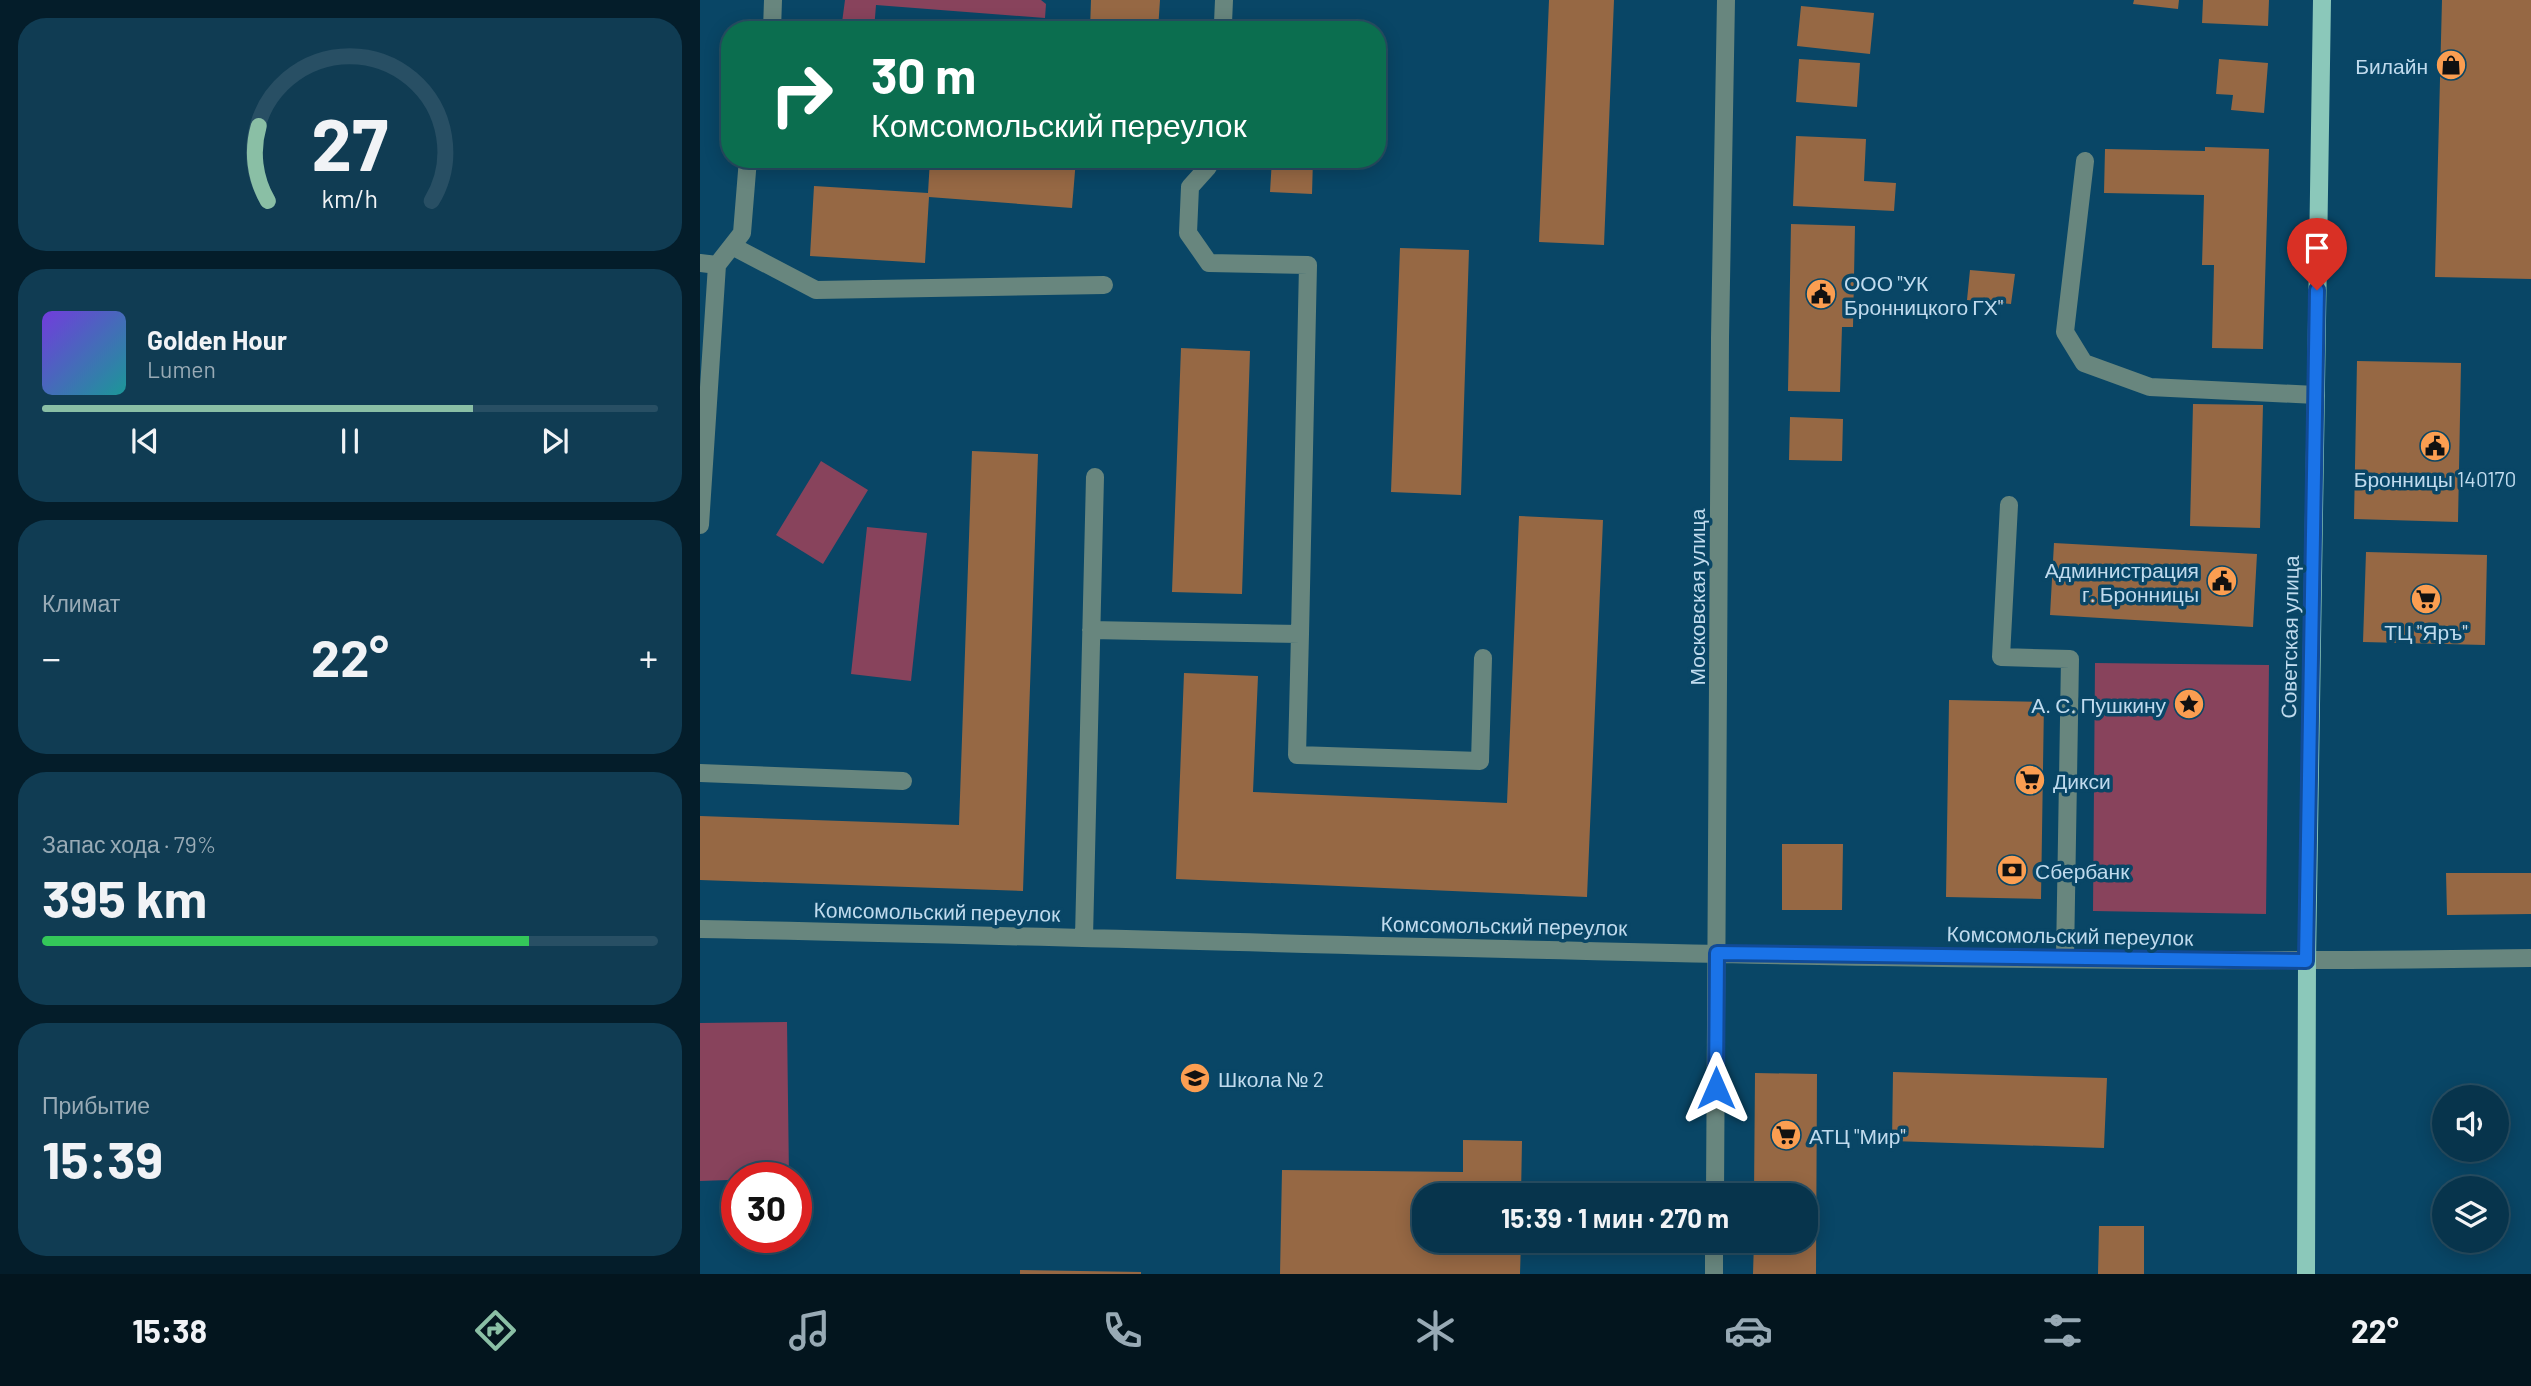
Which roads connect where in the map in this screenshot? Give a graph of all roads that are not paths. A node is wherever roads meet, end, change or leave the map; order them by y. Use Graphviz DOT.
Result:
graph roads {
  1 [pos="773,0"];
  2 [pos="1224,0"];
  3 [pos="1726,0"];
  4 [pos="2322,0"];
  5 [pos="772,21"];
  6 [pos="1223,21"];
  7 [pos="2085,161"];
  8 [pos="747,168"];
  9 [pos="1207,168"];
  10 [pos="732,246"];
  11 [pos="709,264"];
  12 [pos="1104,285"];
  13 [pos="2316,395"];
  14 [pos="1095,477"];
  15 [pos="2008,505"];
  16 [pos="700,525"];
  17 [pos="1091,630"];
  18 [pos="1300,634"];
  19 [pos="1483,658"];
  20 [pos="700,773"];
  21 [pos="903,781"];
  22 [pos="700,929"];
  23 [pos="1084,937"];
  24 [pos="1717,953"];
  25 [pos="2065,958"];
  26 [pos="2531,958"];
  27 [pos="2306,961"];
  28 [pos="1715,1183"];
  29 [pos="1714,1253"];
  30 [pos="1714,1274"];
  31 [pos="2306,1274"];
  1 -- 5 [label="street"];
  2 -- 6 [label="street"];
  3 -- 24 [label="street, Московская улица"];
  4 -- 13 [label="main road, Советская улица"];
  7 -- 13 [label="street"];
  8 -- 10 [label="street"];
  9 -- 18 [label="street"];
  10 -- 11 [label="street"];
  10 -- 12 [label="street"];
  11 -- 16 [label="street"];
  13 -- 27 [label="main road, Советская улица"];
  14 -- 17 [label="street"];
  15 -- 25 [label="street"];
  17 -- 18 [label="street"];
  17 -- 23 [label="street"];
  18 -- 19 [label="street"];
  20 -- 21 [label="street"];
  22 -- 23 [label="street, Комсомольский переулок"];
  23 -- 24 [label="street, Комсомольский переулок"];
  24 -- 25 [label="street, Комсомольский переулок"];
  24 -- 28 [label="street, Московская улица"];
  25 -- 27 [label="street, Комсомольский переулок"];
  26 -- 27 [label="street, Комсомольский переулок"];
  27 -- 31 [label="main road, Советская улица"];
  29 -- 30 [label="street"];
}
